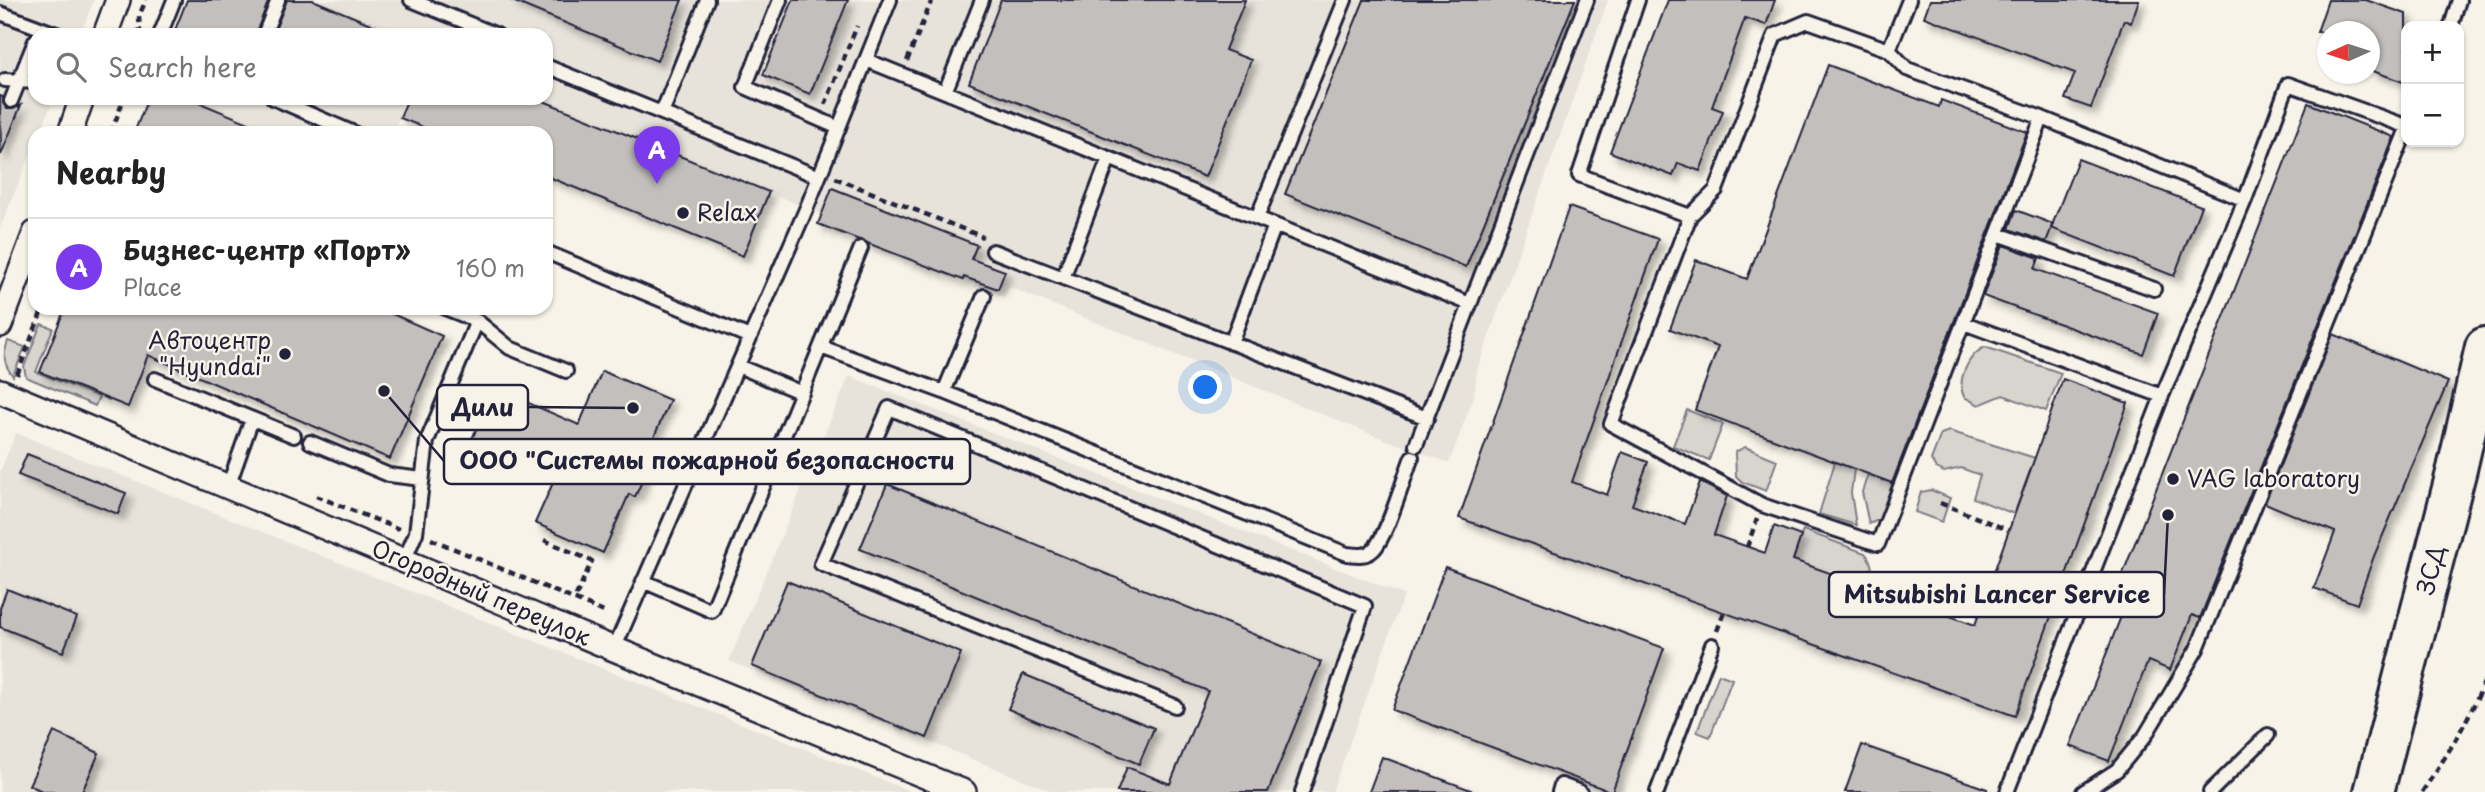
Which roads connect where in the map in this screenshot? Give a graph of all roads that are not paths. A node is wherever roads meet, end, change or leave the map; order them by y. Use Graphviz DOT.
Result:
graph roads {
  1 [pos="118,0"];
  2 [pos="174,0"];
  3 [pos="278,0"];
  4 [pos="411,0"];
  5 [pos="707,0"];
  6 [pos="780,0"];
  7 [pos="890,0"];
  8 [pos="982,0"];
  9 [pos="1345,0"];
  10 [pos="1587,0"];
  11 [pos="1638,0"];
  12 [pos="1909,0"];
  13 [pos="2459,0"];
  14 [pos="0,13"];
  15 [pos="2453,21"];
  16 [pos="31,28"];
  17 [pos="108,28"];
  18 [pos="163,28"];
  19 [pos="267,28"];
  20 [pos="480,28"];
  21 [pos="1889,50"];
  22 [pos="28,58"];
  23 [pos="866,61"];
  24 [pos="553,69"];
  25 [pos="5,80"];
  26 [pos="19,80"];
  27 [pos="28,81"];
  28 [pos="945,92"];
  29 [pos="11,101"];
  30 [pos="78,105"];
  31 [pos="289,105"];
  32 [pos="662,113"];
  33 [pos="2042,118"];
  34 [pos="2401,123"];
  35 [pos="72,126"];
  36 [pos="339,126"];
  37 [pos="839,128"];
  38 [pos="2401,143"];
  39 [pos="1109,158"];
  40 [pos="820,175"];
  41 [pos="2245,200"];
  42 [pos="1690,216"];
  43 [pos="1257,218"];
  44 [pos="1275,225"];
  45 [pos="1998,233"];
  46 [pos="861,248"];
  47 [pos="28,251"];
  48 [pos="993,251"];
  49 [pos="553,255"];
  50 [pos="1063,278"];
  51 [pos="2154,289"];
  52 [pos="984,296"];
  53 [pos="1470,304"];
  54 [pos="462,315"];
  55 [pos="477,321"];
  56 [pos="1964,323"];
  57 [pos="0,325"];
  58 [pos="750,337"];
  59 [pos="1231,343"];
  60 [pos="821,346"];
  61 [pos="2485,347"];
  62 [pos="738,366"];
  63 [pos="566,372"];
  64 [pos="155,379"];
  65 [pos="944,392"];
  66 [pos="5,393"];
  67 [pos="802,393"];
  68 [pos="2162,396"];
  69 [pos="1427,418"];
  70 [pos="252,419"];
  71 [pos="294,436"];
  72 [pos="310,442"];
  73 [pos="422,479"];
  74 [pos="228,486"];
  75 [pos="404,561"];
  76 [pos="643,581"];
  77 [pos="1712,645"];
  78 [pos="614,649"];
  79 [pos="1175,706"];
  80 [pos="2268,736"];
  81 [pos="2010,791"];
  82 [pos="964,792"];
  83 [pos="1302,792"];
  84 [pos="1559,792"];
  85 [pos="1580,792"];
  86 [pos="1657,792"];
  87 [pos="2084,792"];
  88 [pos="2210,792"];
  89 [pos="2374,792"];
  1 -- 17 [label="street"];
  2 -- 18 [label="lane"];
  3 -- 19 [label="lane"];
  4 -- 20 [label="lane"];
  5 -- 32 [label="lane"];
  6 -- 37 [label="lane"];
  7 -- 23 [label="lane"];
  8 -- 28 [label="lane"];
  9 -- 43 [label="lane"];
  10 -- 53 [label="lane"];
  11 -- 42 [label="lane"];
  12 -- 21 [label="lane"];
  13 -- 15 [label="lane"];
  14 -- 16 [label="lane"];
  21 -- 33 [label="lane"];
  21 -- 42 [label="lane"];
  22 -- 26 [label="lane"];
  23 -- 28 [label="lane"];
  23 -- 37 [label="lane"];
  24 -- 32 [label="lane"];
  25 -- 26 [label="lane"];
  26 -- 27 [label="lane"];
  26 -- 29 [label="lane"];
  28 -- 39 [label="lane"];
  30 -- 35 [label="street"];
  31 -- 36 [label="lane"];
  32 -- 40 [label="lane"];
  33 -- 41 [label="lane"];
  33 -- 45 [label="lane"];
  34 -- 41 [label="lane"];
  37 -- 40 [label="lane"];
  38 -- 87 [label="lane"];
  39 -- 43 [label="lane"];
  39 -- 50 [label="lane"];
  40 -- 58 [label="lane"];
  41 -- 68 [label="lane"];
  42 -- 56 [label="lane"];
  43 -- 44 [label="lane"];
  44 -- 53 [label="lane"];
  44 -- 59 [label="lane"];
  45 -- 51 [label="lane"];
  45 -- 56 [label="lane"];
  46 -- 60 [label="lane"];
  47 -- 57 [label="street"];
  48 -- 50 [label="lane"];
  49 -- 58 [label="lane"];
  50 -- 59 [label="lane"];
  52 -- 65 [label="lane"];
  53 -- 69 [label="lane"];
  54 -- 55 [label="lane"];
  55 -- 63 [label="lane"];
  55 -- 73 [label="lane"];
  56 -- 68 [label="lane"];
  58 -- 62 [label="lane"];
  59 -- 69 [label="lane"];
  60 -- 65 [label="lane"];
  60 -- 67 [label="lane"];
  61 -- 89 [label="highway, ЗСД"];
  62 -- 67 [label="lane"];
  62 -- 76 [label="lane"];
  64 -- 70 [label="lane"];
  65 -- 69 [label="lane"];
  66 -- 74 [label="street, Огородный переулок"];
  67 -- 76 [label="lane"];
  68 -- 81 [label="lane"];
  70 -- 71 [label="lane"];
  70 -- 74 [label="lane"];
  72 -- 73 [label="lane"];
  73 -- 75 [label="lane"];
  74 -- 75 [label="street, Огородный переулок"];
  75 -- 78 [label="street, Огородный переулок"];
  76 -- 78 [label="lane"];
  77 -- 86 [label="lane"];
  78 -- 82 [label="street, Огородный переулок"];
  79 -- 83 [label="lane"];
  80 -- 88 [label="lane"];
  84 -- 85 [label="lane"];
}
